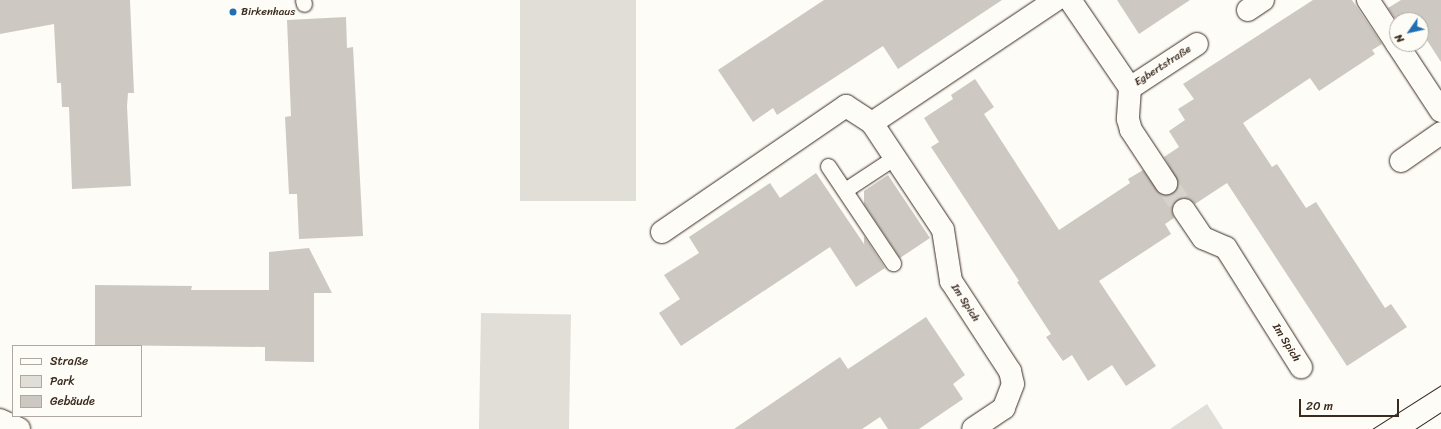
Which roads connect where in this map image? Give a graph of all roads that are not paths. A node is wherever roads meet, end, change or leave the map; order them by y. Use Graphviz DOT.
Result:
graph roads {
  1 [pos="1056,0"];
  2 [pos="1070,0"];
  3 [pos="1368,0"];
  4 [pos="1389,32"];
  5 [pos="1197,44"];
  6 [pos="1402,52"];
  7 [pos="1130,88"];
  8 [pos="1441,111"];
  9 [pos="872,123"];
  10 [pos="1441,133"];
  11 [pos="895,157"];
  12 [pos="1400,161"];
  13 [pos="828,166"];
  14 [pos="1166,183"];
  15 [pos="845,190"];
  16 [pos="1184,210"];
  17 [pos="662,232"];
  18 [pos="893,263"];
  19 [pos="1301,367"];
  20 [pos="0,420"];
  21 [pos="19,429"];
  22 [pos="973,429"];
  1 -- 9 [label="street"];
  2 -- 7 [label="street"];
  3 -- 4 [label="street"];
  5 -- 7 [label="street, Egbertstraße"];
  6 -- 8 [label="street"];
  7 -- 14 [label="street"];
  9 -- 11 [label="street, Im Spich"];
  9 -- 17 [label="street, Im Spich"];
  10 -- 12 [label="street"];
  11 -- 15 [label="lane"];
  11 -- 22 [label="street, Im Spich"];
  13 -- 15 [label="lane"];
  15 -- 18 [label="lane"];
  16 -- 19 [label="street, Im Spich"];
  20 -- 21 [label="street"];
}
